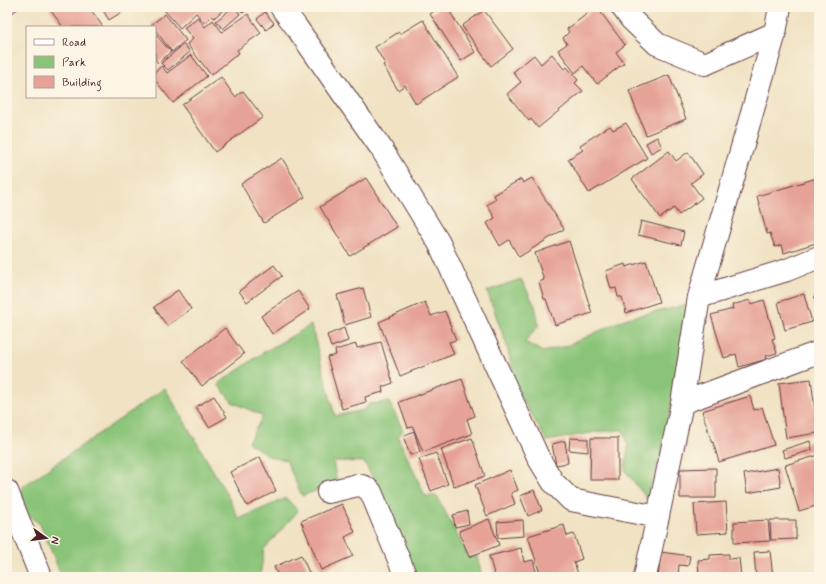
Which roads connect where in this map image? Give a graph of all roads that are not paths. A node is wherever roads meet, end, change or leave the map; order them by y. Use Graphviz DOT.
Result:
graph roads {
  1 [pos="281,7"];
  2 [pos="622,7"];
  3 [pos="780,7"];
  4 [pos="775,33"];
  5 [pos="819,257"];
  6 [pos="699,296"];
  7 [pos="819,352"];
  8 [pos="682,403"];
  9 [pos="7,492"];
  10 [pos="328,492"];
  11 [pos="658,517"];
  12 [pos="35,574"];
  13 [pos="406,577"];
  14 [pos="645,577"];
  1 -- 11 [label="street"];
  2 -- 4 [label="street"];
  3 -- 4 [label="street"];
  4 -- 6 [label="street"];
  5 -- 6 [label="street"];
  6 -- 8 [label="street"];
  7 -- 8 [label="street"];
  8 -- 11 [label="street"];
  9 -- 12 [label="street"];
  10 -- 13 [label="street"];
  11 -- 14 [label="street"];
}
